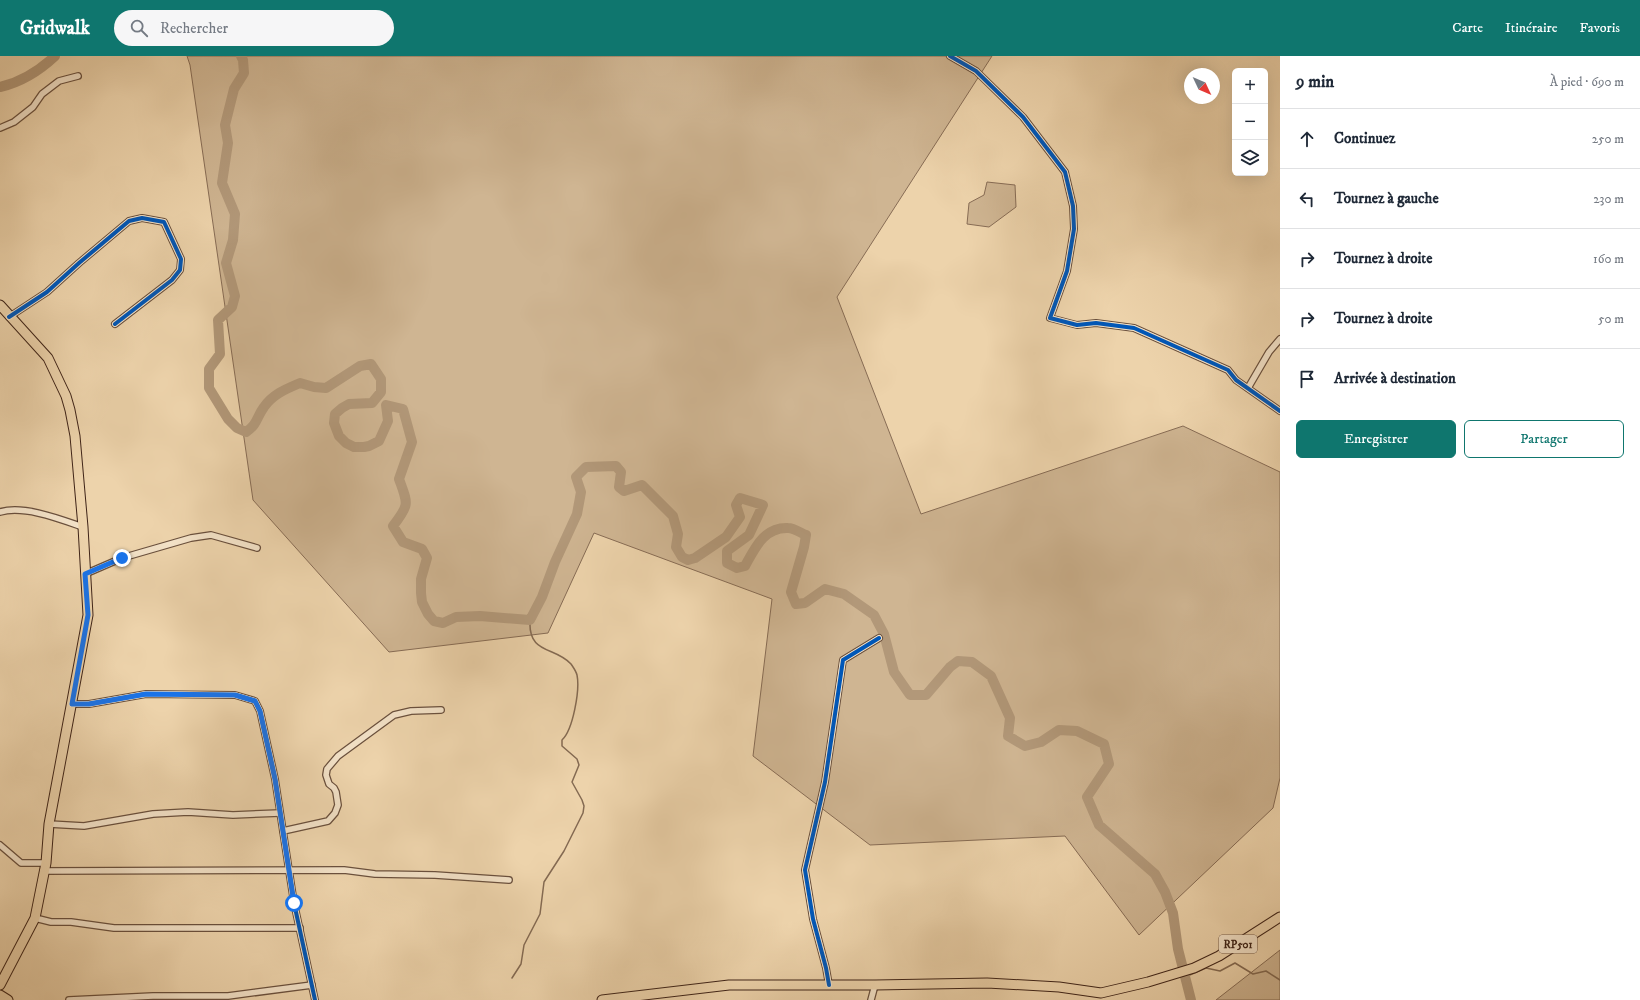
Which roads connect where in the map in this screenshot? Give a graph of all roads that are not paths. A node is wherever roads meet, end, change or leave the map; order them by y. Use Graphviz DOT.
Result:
graph roads {
  1 [pos="950,56"];
  2 [pos="78,76"];
  3 [pos="0,128"];
  4 [pos="0,305"];
  5 [pos="9,317"];
  6 [pos="115,324"];
  7 [pos="1280,339"];
  8 [pos="1248,388"];
  9 [pos="1280,411"];
  10 [pos="0,512"];
  11 [pos="83,527"];
  12 [pos="257,548"];
  13 [pos="85,574"];
  14 [pos="879,638"];
  15 [pos="72,704"];
  16 [pos="440,710"];
  17 [pos="280,813"];
  18 [pos="49,824"];
  19 [pos="283,831"];
  20 [pos="0,845"];
  21 [pos="45,867"];
  22 [pos="288,871"];
  23 [pos="509,880"];
  24 [pos="35,918"];
  25 [pos="1280,918"];
  26 [pos="300,928"];
  27 [pos="1,980"];
  28 [pos="312,985"];
  29 [pos="829,985"];
  30 [pos="875,985"];
  31 [pos="0,996"];
  32 [pos="1101,997"];
  33 [pos="8,1000"];
  34 [pos="69,1000"];
  35 [pos="315,1000"];
  36 [pos="602,1000"];
  37 [pos="871,1000"];
  1 -- 8 [label="street"];
  2 -- 3 [label="street"];
  4 -- 5 [label="main road"];
  5 -- 6 [label="street"];
  5 -- 11 [label="main road"];
  7 -- 8 [label="street"];
  8 -- 9 [label="street"];
  10 -- 11 [label="street"];
  11 -- 13 [label="main road"];
  12 -- 13 [label="street"];
  13 -- 15 [label="main road"];
  14 -- 29 [label="street"];
  15 -- 17 [label="street"];
  15 -- 18 [label="main road"];
  16 -- 19 [label="street"];
  17 -- 18 [label="street"];
  17 -- 19 [label="street"];
  18 -- 21 [label="main road"];
  19 -- 22 [label="street"];
  20 -- 21 [label="street"];
  21 -- 22 [label="street"];
  21 -- 24 [label="main road"];
  22 -- 23 [label="street"];
  22 -- 26 [label="street"];
  24 -- 26 [label="street"];
  24 -- 27 [label="main road"];
  25 -- 32 [label="main road, RP501"];
  26 -- 28 [label="street"];
  28 -- 34 [label="street"];
  28 -- 35 [label="street"];
  29 -- 30 [label="main road, RP501"];
  29 -- 36 [label="main road, RP501"];
  30 -- 32 [label="main road, RP501"];
  30 -- 37 [label="street"];
  31 -- 33 [label="main road"];
}
